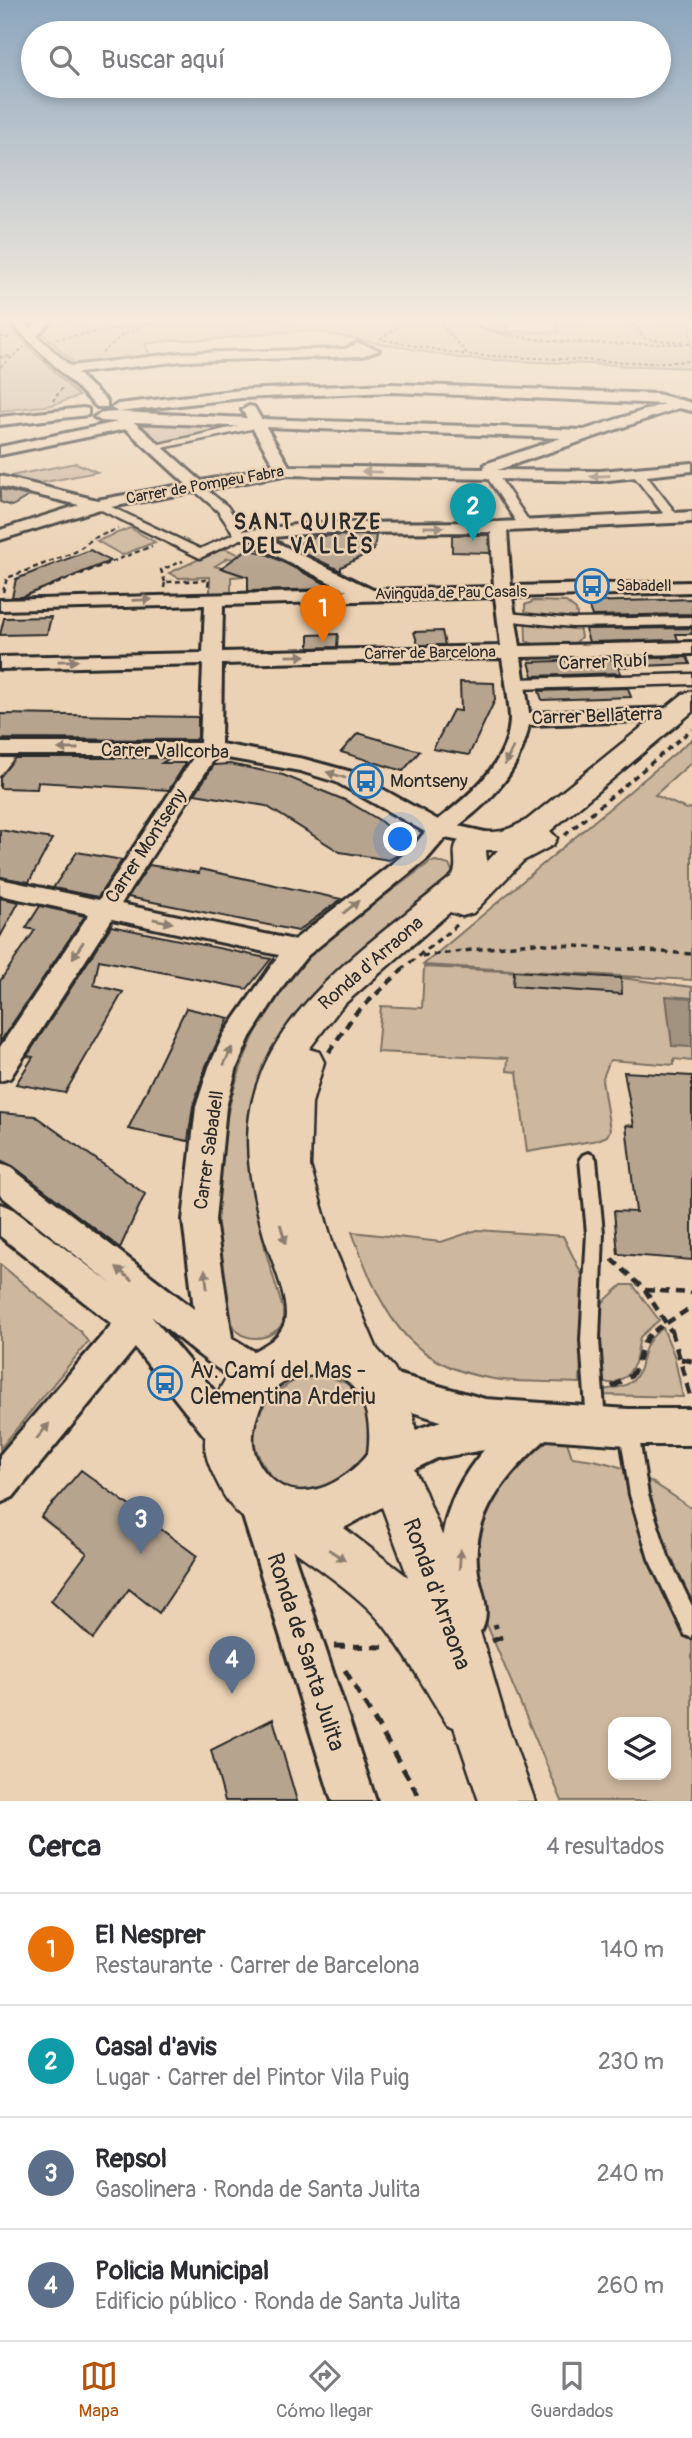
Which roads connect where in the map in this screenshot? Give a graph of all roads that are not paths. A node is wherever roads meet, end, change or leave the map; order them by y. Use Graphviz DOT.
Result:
graph roads {
  1 [pos="95,403"];
  2 [pos="192,403"];
  3 [pos="246,403"];
  4 [pos="685,403"];
  5 [pos="101,410"];
  6 [pos="121,416"];
  7 [pos="0,421"];
  8 [pos="255,423"];
  9 [pos="591,435"];
  10 [pos="153,447"];
  11 [pos="0,451"];
  12 [pos="692,467"];
  13 [pos="284,470"];
  14 [pos="638,472"];
  15 [pos="473,474"];
  16 [pos="491,474"];
  17 [pos="4,485"];
  18 [pos="197,486"];
  19 [pos="97,505"];
  20 [pos="692,517"];
  21 [pos="674,519"];
  22 [pos="526,526"];
  23 [pos="499,527"];
  24 [pos="268,533"];
  25 [pos="0,535"];
  26 [pos="241,536"];
  27 [pos="692,587"];
  28 [pos="503,593"];
  29 [pos="370,595"];
  30 [pos="214,598"];
  31 [pos="0,604"];
  32 [pos="507,617"];
  33 [pos="692,621"];
  34 [pos="692,648"];
  35 [pos="513,652"];
  36 [pos="212,658"];
  37 [pos="0,663"];
  38 [pos="692,679"];
  39 [pos="515,684"];
  40 [pos="687,714"];
  41 [pos="520,719"];
  42 [pos="210,749"];
  43 [pos="3,753"];
  44 [pos="439,830"];
  45 [pos="489,852"];
  46 [pos="0,887"];
  47 [pos="105,909"];
  48 [pos="298,950"];
  49 [pos="0,1070"];
  50 [pos="588,1158"];
  51 [pos="0,1177"];
  52 [pos="0,1218"];
  53 [pos="135,1322"];
  54 [pos="216,1347"];
  55 [pos="272,1365"];
  56 [pos="369,1374"];
  57 [pos="538,1422"];
  58 [pos="612,1426"];
  59 [pos="692,1427"];
  60 [pos="227,1435"];
  61 [pos="387,1466"];
  62 [pos="0,1484"];
  63 [pos="270,1509"];
  64 [pos="692,1628"];
  65 [pos="480,1724"];
  66 [pos="354,1801"];
  67 [pos="508,1801"];
  1 -- 5 [label="street"];
  2 -- 6 [label="street"];
  3 -- 8 [label="street"];
  4 -- 9 [label="street"];
  5 -- 6 [label="street"];
  5 -- 7 [label="street"];
  6 -- 8 [label="street"];
  6 -- 10 [label="street"];
  6 -- 11 [label="street"];
  8 -- 9 [label="street"];
  8 -- 10 [label="street"];
  8 -- 13 [label="street"];
  9 -- 15 [label="street"];
  10 -- 18 [label="street"];
  12 -- 14 [label="street, Carrer de Pompeu Fabra"];
  15 -- 13 [label="street, Carrer de Pompeu Fabra, one-way"];
  13 -- 18 [label="street, Carrer de Pompeu Fabra"];
  14 -- 16 [label="street, Carrer de Pompeu Fabra, one-way"];
  14 -- 21 [label="street"];
  15 -- 16 [label="street, Carrer de Pompeu Fabra"];
  16 -- 22 [label="street"];
  17 -- 19 [label="street"];
  18 -- 19 [label="street, Carrer de Pompeu Fabra"];
  18 -- 26 [label="street"];
  19 -- 25 [label="street, Carrer de Pompeu Fabra"];
  19 -- 26 [label="street"];
  20 -- 21 [label="street"];
  21 -- 22 [label="street"];
  22 -- 23 [label="street"];
  24 -- 23 [label="street, one-way"];
  23 -- 28 [label="street"];
  24 -- 26 [label="street"];
  24 -- 29 [label="street"];
  27 -- 28 [label="street, Avinguda de Pau Casals"];
  28 -- 29 [label="street, Avinguda de Pau Casals"];
  28 -- 32 [label="street"];
  29 -- 30 [label="street, Avinguda de Pau Casals"];
  31 -- 30 [label="street, Avinguda de Pau Casals, one-way"];
  30 -- 36 [label="street"];
  32 -- 33 [label="street"];
  32 -- 35 [label="street"];
  34 -- 35 [label="street, Carrer de Barcelona"];
  36 -- 35 [label="street, Carrer de Barcelona, one-way"];
  35 -- 39 [label="street"];
  37 -- 36 [label="street, Carrer de Barcelona, one-way"];
  36 -- 42 [label="street"];
  38 -- 39 [label="street, Carrer Rubí"];
  39 -- 41 [label="street"];
  40 -- 41 [label="street, Carrer Bellaterra"];
  40 -- 45 [label="street, Ronda d'Arraona"];
  41 -- 44 [label="street, Carrer Sabadell, one-way"];
  42 -- 43 [label="street, Carrer Vallcorba, one-way"];
  44 -- 42 [label="street, Carrer Vallcorba, one-way"];
  42 -- 47 [label="street, Carrer Montseny"];
  44 -- 45 [label="street, Carrer Vallcorba"];
  48 -- 44 [label="street, Carrer Sabadell, one-way"];
  45 -- 55 [label="street, Ronda d'Arraona, one-way"];
  45 -- 56 [label="street, Ronda d'Arraona"];
  46 -- 47 [label="street"];
  47 -- 48 [label="street, one-way"];
  47 -- 49 [label="street, Carrer Montseny, one-way"];
  54 -- 48 [label="street, Carrer Sabadell, one-way"];
  50 -- 58 [label="lane"];
  54 -- 51 [label="street, one-way"];
  52 -- 53 [label="street"];
  53 -- 60 [label="street"];
  62 -- 53 [label="street, one-way"];
  54 -- 55 [label="street"];
  55 -- 56 [label="street"];
  55 -- 60 [label="street"];
  56 -- 57 [label="street"];
  56 -- 61 [label="street"];
  57 -- 58 [label="street"];
  57 -- 61 [label="street"];
  65 -- 57 [label="street, Ronda d'Arraona, one-way"];
  58 -- 59 [label="street"];
  58 -- 64 [label="lane"];
  60 -- 63 [label="street"];
  61 -- 63 [label="street"];
  61 -- 65 [label="street, Ronda d'Arraona"];
  63 -- 65 [label="street, Ronda d'Arraona, one-way"];
  63 -- 66 [label="street, Ronda de Santa Julita"];
  65 -- 67 [label="street, Ronda d'Arraona"];
}
